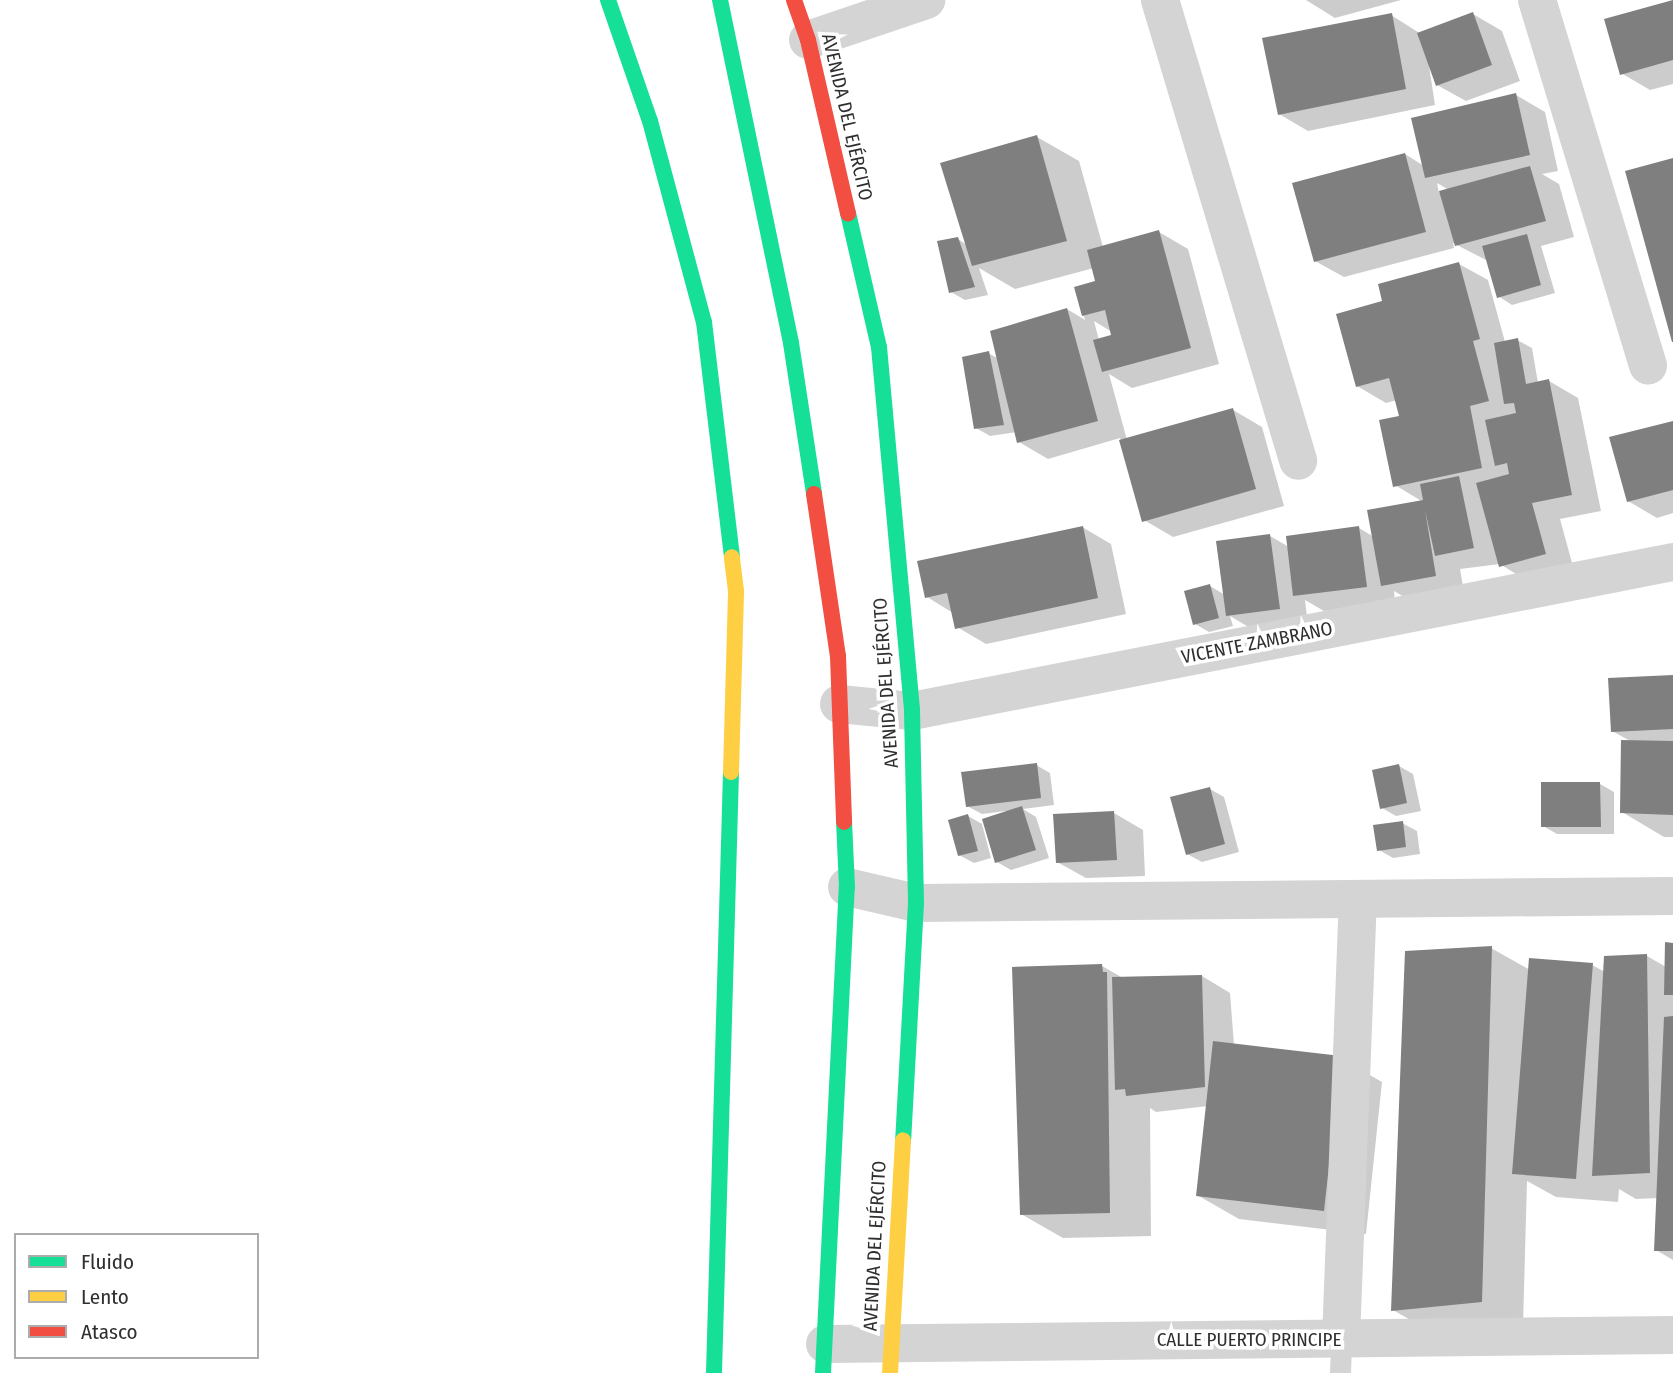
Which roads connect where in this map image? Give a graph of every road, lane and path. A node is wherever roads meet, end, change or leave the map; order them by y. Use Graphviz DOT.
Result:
graph roads {
  1 [pos="608,0"];
  2 [pos="720,0"];
  3 [pos="794,0"];
  4 [pos="926,0"];
  5 [pos="1160,0"];
  6 [pos="1537,0"];
  7 [pos="808,40"];
  8 [pos="1648,366"];
  9 [pos="1298,461"];
  10 [pos="1673,562"];
  11 [pos="839,704"];
  12 [pos="912,711"];
  13 [pos="847,887"];
  14 [pos="1673,896"];
  15 [pos="1359,901"];
  16 [pos="916,903"];
  17 [pos="1673,1335"];
  18 [pos="1340,1356"];
  19 [pos="824,1358"];
  20 [pos="890,1358"];
  21 [pos="714,1373"];
  1 -- 21 [label="main road"];
  2 -- 11 [label="main road"];
  3 -- 7 [label="main road, AVENIDA DEL EJÉRCITO"];
  4 -- 7 [label="street"];
  5 -- 9 [label="street"];
  6 -- 8 [label="street"];
  7 -- 12 [label="main road, AVENIDA DEL EJÉRCITO"];
  10 -- 12 [label="street, VICENTE ZAMBRANO"];
  11 -- 12 [label="street, VICENTE ZAMBRANO"];
  11 -- 13 [label="main road"];
  12 -- 16 [label="main road, AVENIDA DEL EJÉRCITO"];
  13 -- 16 [label="street"];
  13 -- 19 [label="main road"];
  14 -- 15 [label="street"];
  15 -- 16 [label="street"];
  15 -- 18 [label="street"];
  16 -- 20 [label="main road, AVENIDA DEL EJÉRCITO"];
  17 -- 18 [label="street, CALLE PUERTO PRINCIPE"];
  18 -- 20 [label="street, CALLE PUERTO PRINCIPE"];
  19 -- 20 [label="street, CALLE PUERTO PRINCIPE"];
}
